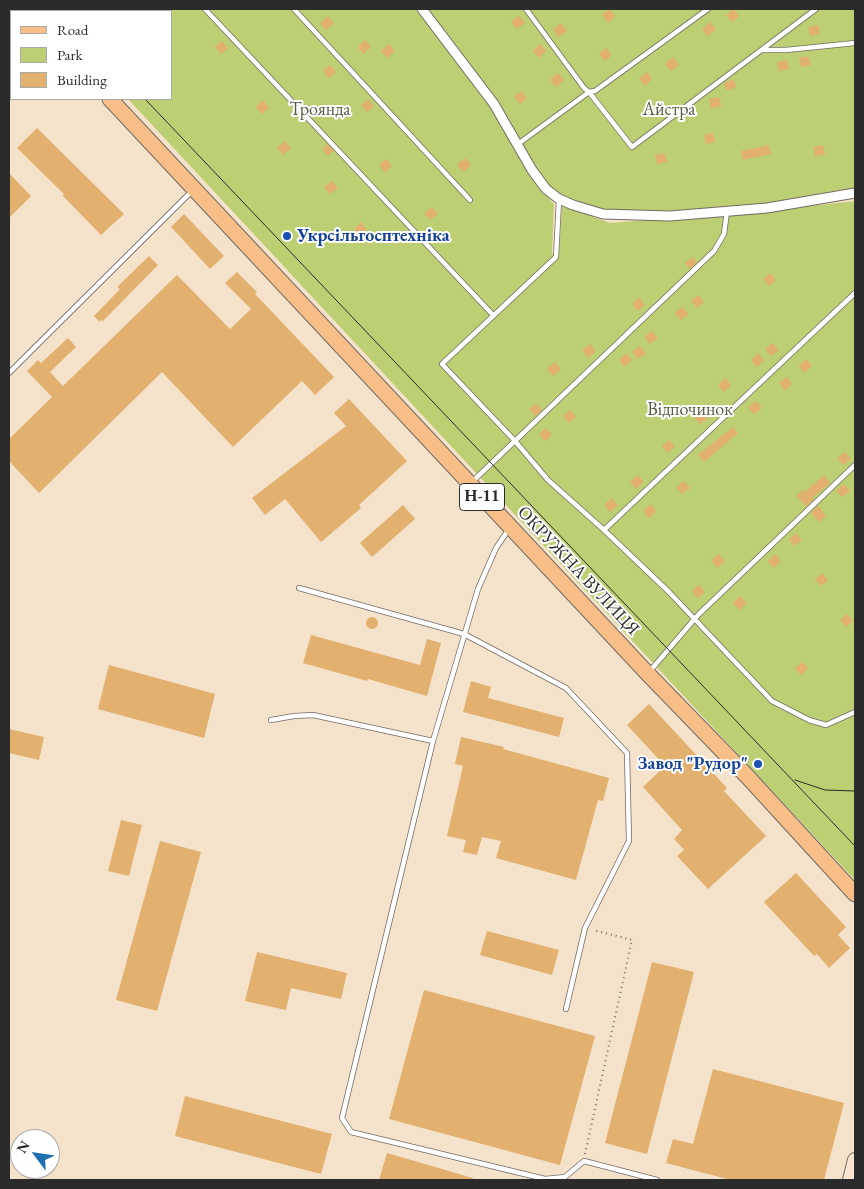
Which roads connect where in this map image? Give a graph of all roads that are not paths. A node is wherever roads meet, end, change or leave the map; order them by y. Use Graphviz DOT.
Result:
graph roads {
  1 [pos="204,9"];
  2 [pos="294,9"];
  3 [pos="422,9"];
  4 [pos="526,9"];
  5 [pos="708,9"];
  6 [pos="816,9"];
  7 [pos="855,43"];
  8 [pos="761,50"];
  9 [pos="589,92"];
  10 [pos="111,100"];
  11 [pos="518,144"];
  12 [pos="194,189"];
  13 [pos="855,193"];
  14 [pos="559,199"];
  15 [pos="470,200"];
  16 [pos="727,211"];
  17 [pos="855,293"];
  18 [pos="493,315"];
  19 [pos="9,372"];
  20 [pos="515,441"];
  21 [pos="855,465"];
  22 [pos="470,484"];
  23 [pos="511,527"];
  24 [pos="604,530"];
  25 [pos="300,588"];
  26 [pos="694,620"];
  27 [pos="464,634"];
  28 [pos="648,674"];
  29 [pos="855,712"];
  30 [pos="272,720"];
  31 [pos="433,741"];
  32 [pos="855,894"];
  33 [pos="566,1009"];
  34 [pos="855,1160"];
  35 [pos="657,1180"];
  36 [pos="850,1180"];
  1 -- 18 [label="lane"];
  2 -- 15 [label="lane"];
  3 -- 11 [label="street"];
  4 -- 9 [label="lane"];
  5 -- 9 [label="lane"];
  6 -- 8 [label="lane"];
  7 -- 8 [label="lane"];
  8 -- 9 [label="lane"];
  9 -- 11 [label="lane"];
  10 -- 12 [label="main road, ОКРУЖНА ВУЛИЦЯ / Н-11"];
  11 -- 14 [label="street"];
  12 -- 19 [label="lane"];
  12 -- 22 [label="main road, ОКРУЖНА ВУЛИЦЯ / Н-11"];
  13 -- 16 [label="street"];
  14 -- 16 [label="street"];
  14 -- 18 [label="lane"];
  16 -- 20 [label="lane"];
  17 -- 24 [label="lane"];
  18 -- 20 [label="lane"];
  20 -- 22 [label="lane"];
  20 -- 24 [label="lane"];
  21 -- 26 [label="lane"];
  22 -- 23 [label="main road, ОКРУЖНА ВУЛИЦЯ / Н-11"];
  23 -- 27 [label="lane"];
  23 -- 28 [label="main road, ОКРУЖНА ВУЛИЦЯ / Н-11"];
  24 -- 26 [label="lane"];
  25 -- 27 [label="lane"];
  26 -- 28 [label="lane"];
  26 -- 29 [label="lane"];
  27 -- 31 [label="lane"];
  27 -- 33 [label="lane"];
  28 -- 32 [label="main road, ОКРУЖНА ВУЛИЦЯ / Н-11"];
  30 -- 31 [label="lane"];
  31 -- 35 [label="lane"];
  34 -- 36 [label="street"];
}
